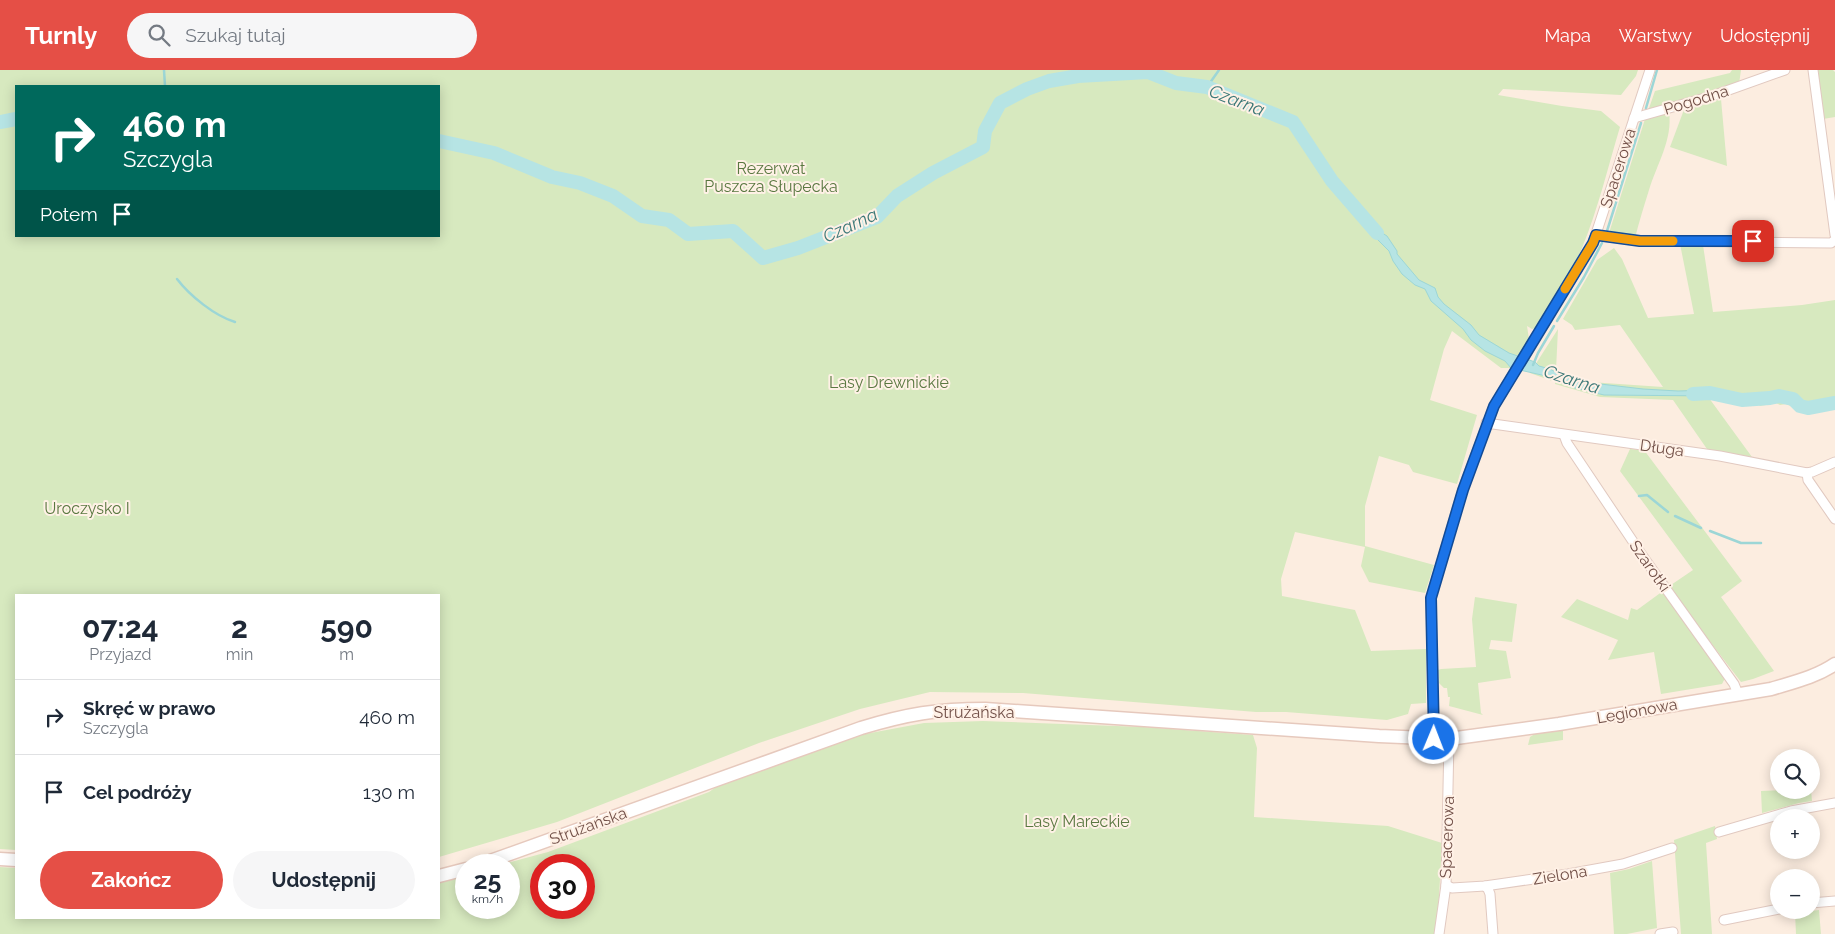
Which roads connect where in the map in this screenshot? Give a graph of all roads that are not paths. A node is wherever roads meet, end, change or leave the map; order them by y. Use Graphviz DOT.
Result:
graph roads {
  1 [pos="1650,70"];
  2 [pos="1785,70"];
  3 [pos="1813,70"];
  4 [pos="1634,118"];
  5 [pos="1596,235"];
  6 [pos="1835,235"];
  7 [pos="1835,240"];
  8 [pos="1486,423"];
  9 [pos="1564,435"];
  10 [pos="1835,462"];
  11 [pos="1807,473"];
  12 [pos="1835,519"];
  13 [pos="1835,664"];
  14 [pos="1738,694"];
  15 [pos="1434,739"];
  16 [pos="1449,739"];
  17 [pos="1835,803"];
  18 [pos="1719,832"];
  19 [pos="1672,848"];
  20 [pos="510,854"];
  21 [pos="0,859"];
  22 [pos="15,860"];
  23 [pos="455,872"];
  24 [pos="440,876"];
  25 [pos="1446,884"];
  26 [pos="1485,886"];
  27 [pos="1835,901"];
  28 [pos="1820,902"];
  29 [pos="1770,910"];
  30 [pos="1724,920"];
  31 [pos="1674,932"];
  32 [pos="1439,934"];
  33 [pos="1493,934"];
  34 [pos="1660,934"];
  1 -- 4 [label="street, Spacerowa"];
  2 -- 4 [label="street, Pogodna"];
  3 -- 6 [label="street"];
  4 -- 5 [label="street, Spacerowa"];
  5 -- 7 [label="street"];
  5 -- 8 [label="street, Spacerowa"];
  8 -- 9 [label="street, Długa"];
  8 -- 15 [label="street, Spacerowa"];
  9 -- 11 [label="street, Długa"];
  9 -- 14 [label="street, Szarotki"];
  10 -- 11 [label="street"];
  11 -- 12 [label="street"];
  13 -- 14 [label="main road, Legionowa"];
  14 -- 16 [label="main road, Legionowa"];
  15 -- 16 [label="main road, Legionowa"];
  15 -- 20 [label="main road, Strużańska"];
  16 -- 25 [label="street, Spacerowa"];
  17 -- 18 [label="street"];
  19 -- 26 [label="street, Zielona"];
  21 -- 22 [label="main road"];
  23 -- 24 [label="main road"];
  25 -- 26 [label="street, Zielona"];
  25 -- 32 [label="street, Spacerowa"];
  26 -- 33 [label="street"];
  27 -- 28 [label="street"];
  29 -- 30 [label="street"];
  31 -- 34 [label="street"];
}
